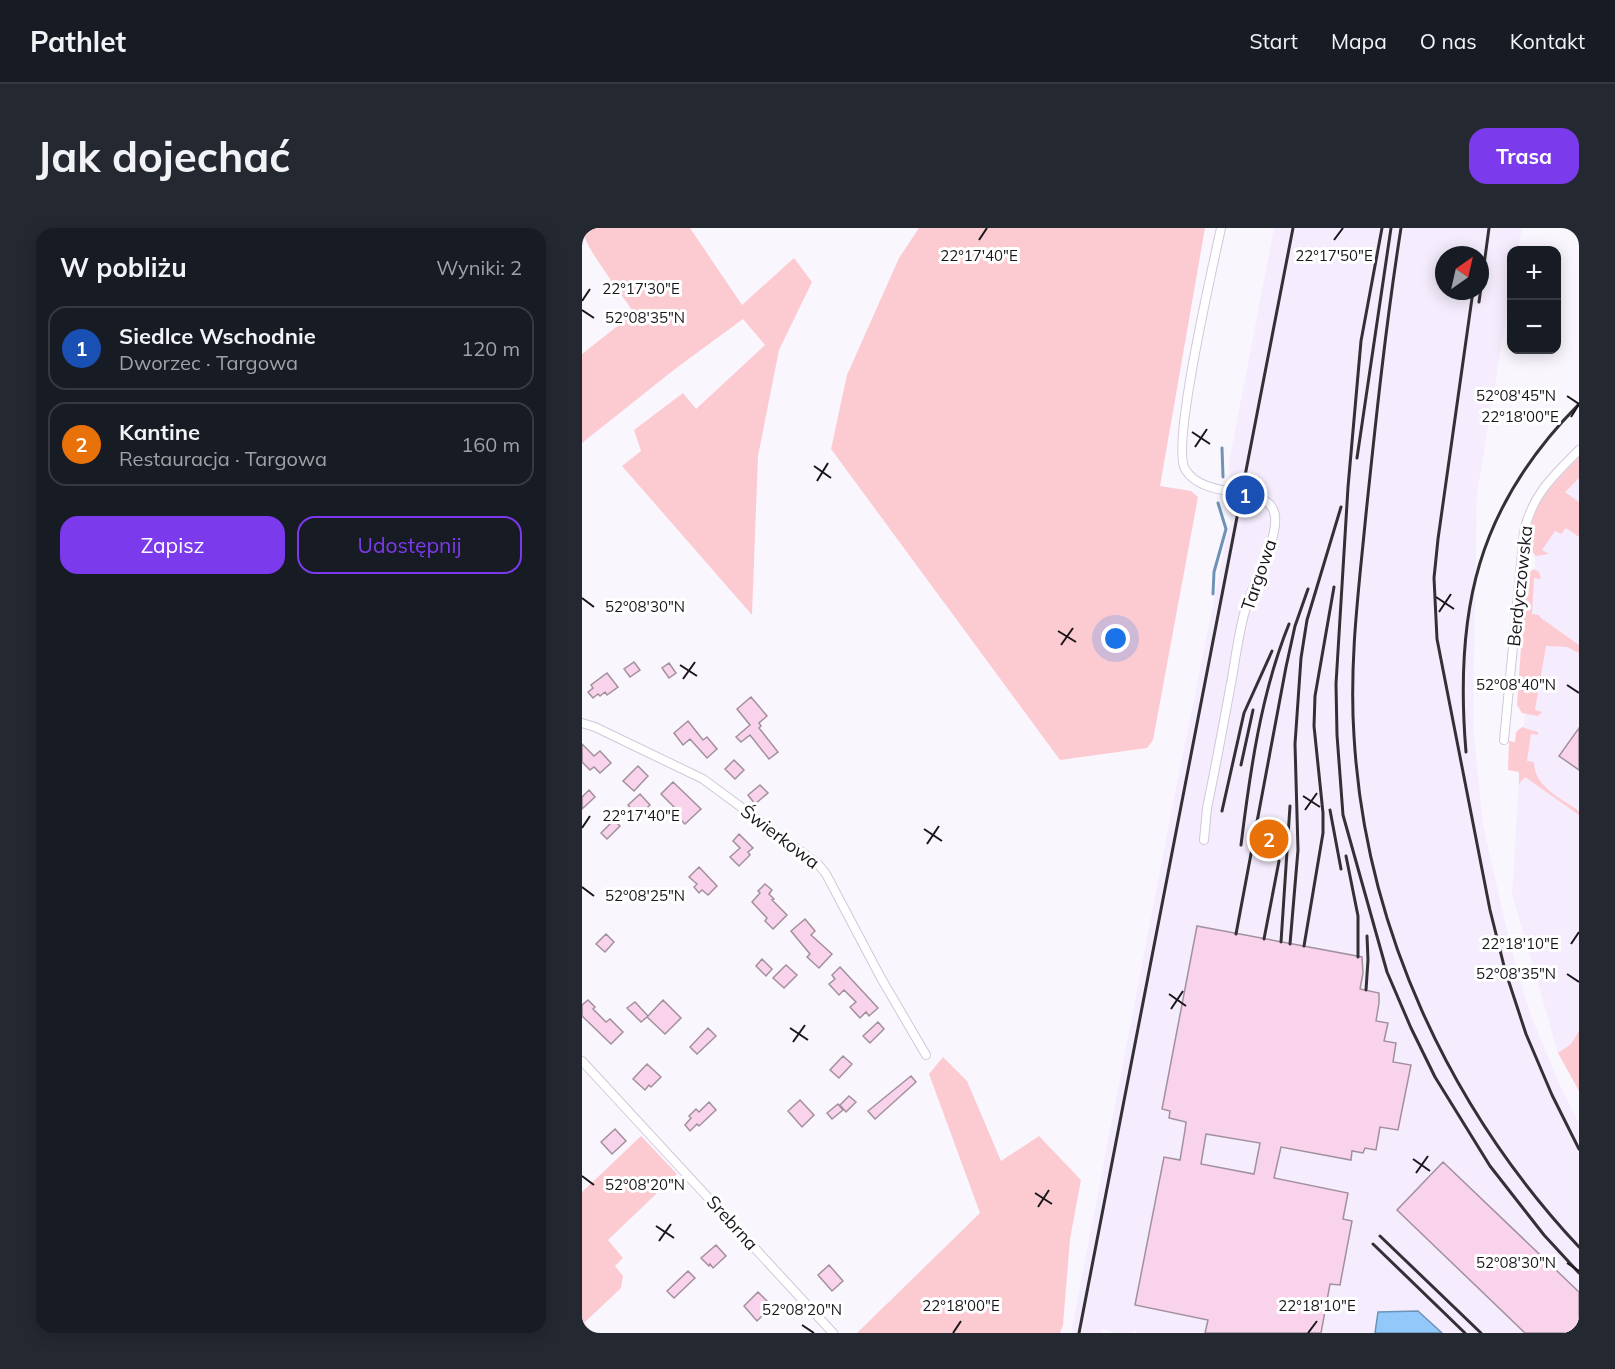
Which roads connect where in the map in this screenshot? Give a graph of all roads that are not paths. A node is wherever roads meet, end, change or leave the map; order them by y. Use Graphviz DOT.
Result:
graph roads {
  1 [pos="1221,228"];
  2 [pos="1579,450"];
  3 [pos="582,723"];
  4 [pos="1503,740"];
  5 [pos="1204,840"];
  6 [pos="926,1054"];
  7 [pos="582,1061"];
  8 [pos="833,1333"];
  1 -- 5 [label="street, Targowa"];
  2 -- 4 [label="street, Berdyczowska"];
  3 -- 6 [label="street, Świerkowa"];
  7 -- 8 [label="street, Srebrna"];
}
